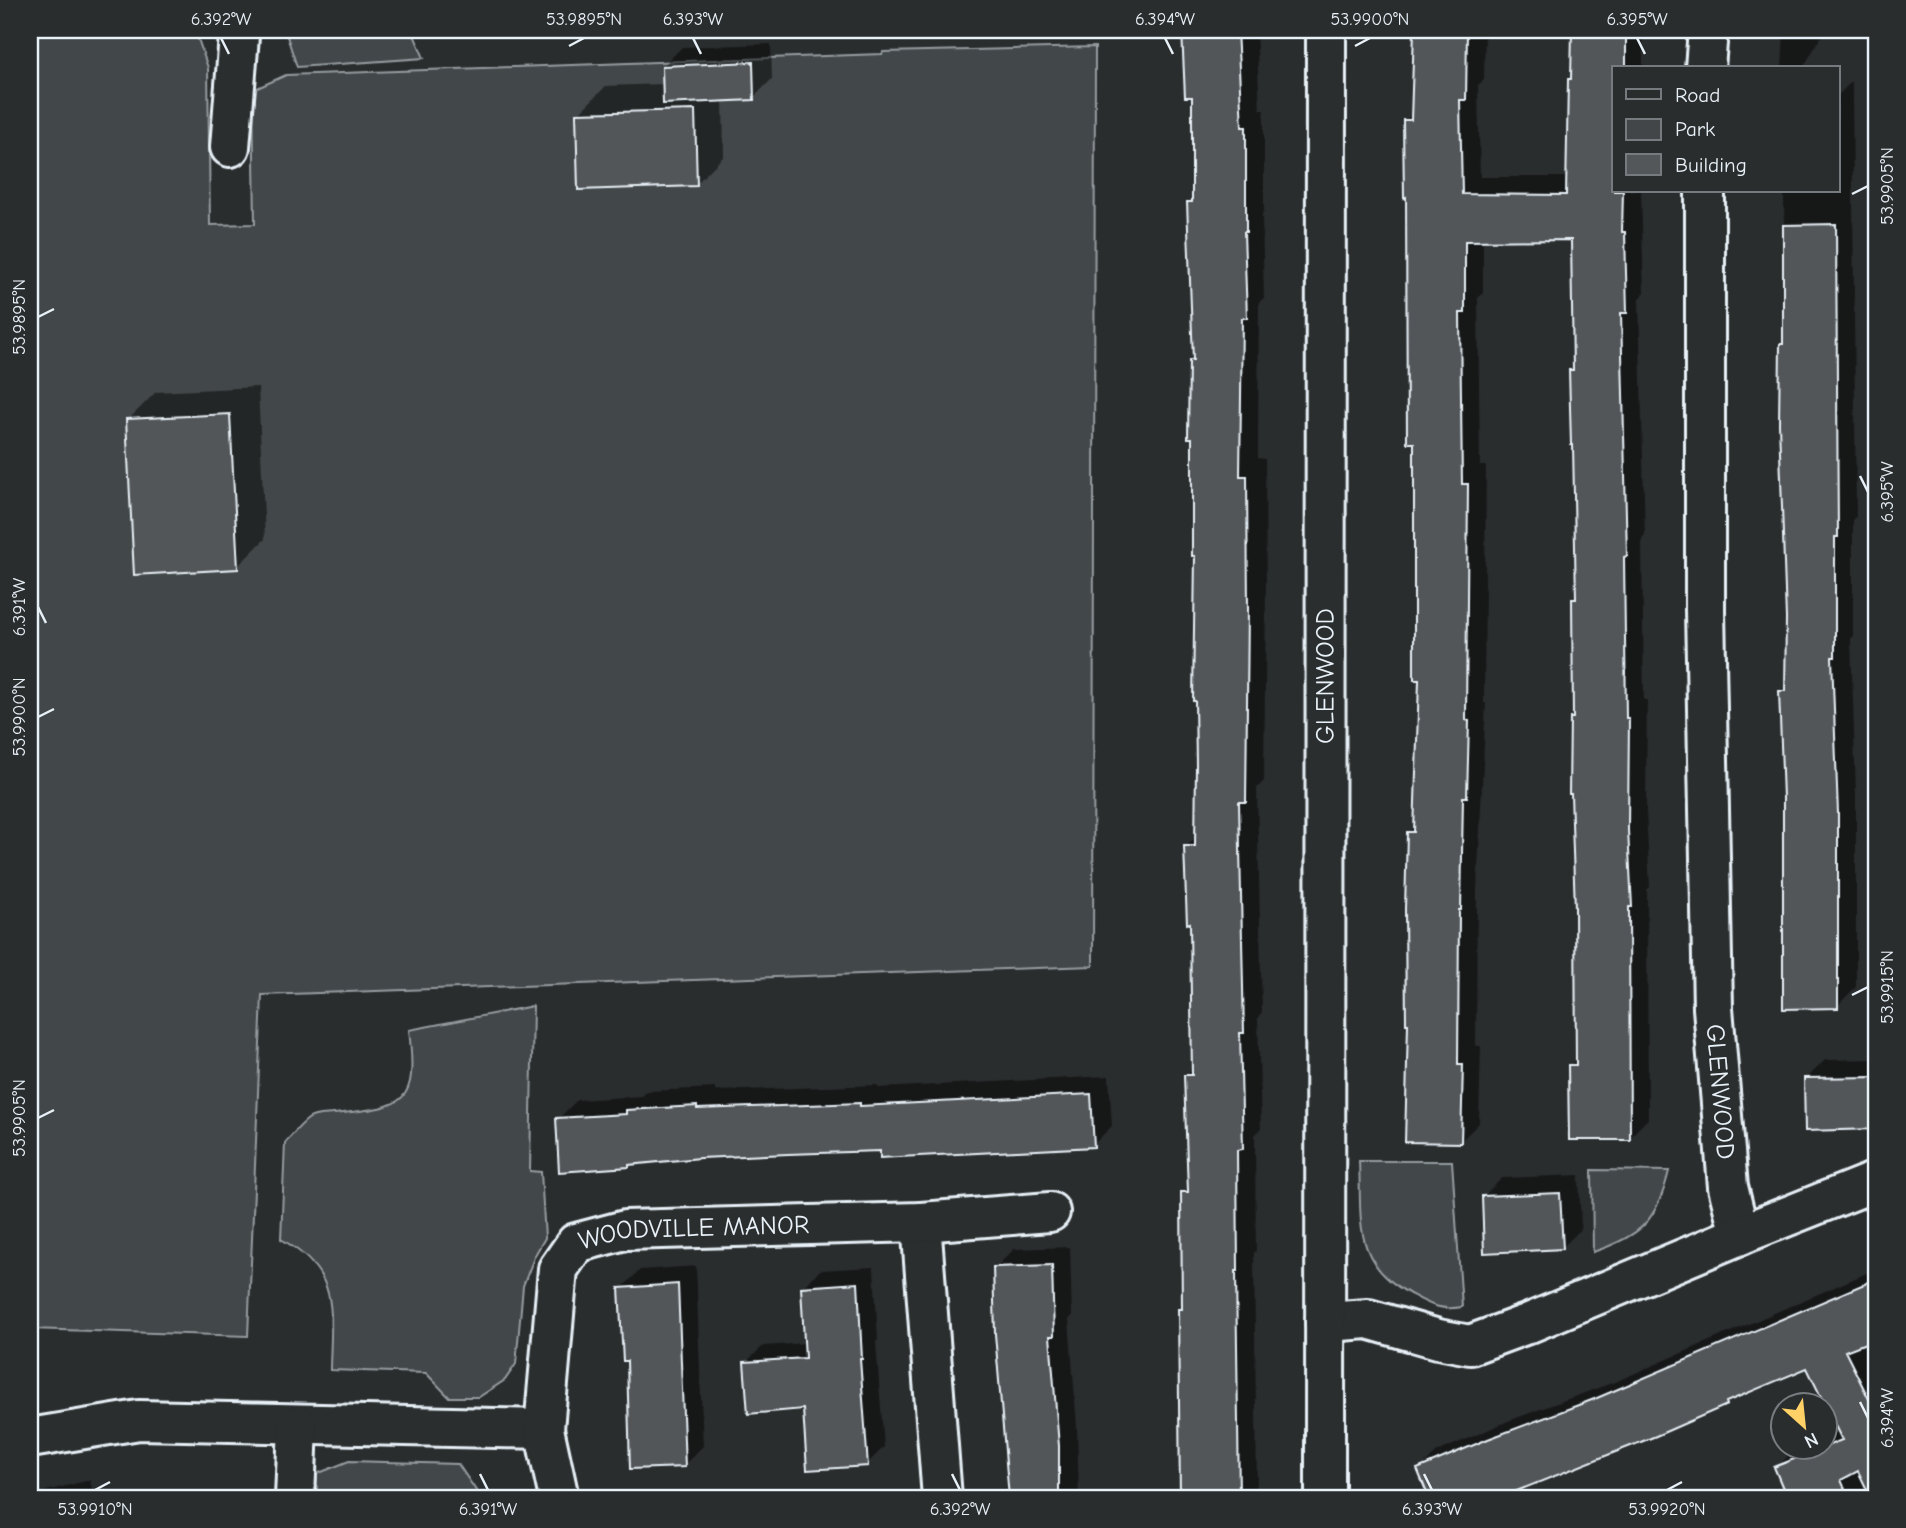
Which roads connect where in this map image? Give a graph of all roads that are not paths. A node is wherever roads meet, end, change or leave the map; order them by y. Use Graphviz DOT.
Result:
graph roads {
  1 [pos="237,30"];
  2 [pos="1326,30"];
  3 [pos="1708,30"];
  4 [pos="1705,66"];
  5 [pos="230,147"];
  6 [pos="1705,192"];
  7 [pos="1876,1181"];
  8 [pos="1050,1212"];
  9 [pos="921,1222"];
  10 [pos="1740,1235"];
  11 [pos="1325,1321"];
  12 [pos="298,1424"];
  13 [pos="544,1429"];
  14 [pos="30,1438"];
  15 [pos="295,1498"];
  16 [pos="559,1498"];
  17 [pos="942,1498"];
  18 [pos="1325,1498"];
  1 -- 5 [label="street"];
  2 -- 11 [label="street, GLENWOOD"];
  3 -- 4 [label="street"];
  6 -- 10 [label="street, GLENWOOD"];
  7 -- 10 [label="street"];
  8 -- 9 [label="street, WOODVILLE MANOR"];
  9 -- 13 [label="street, WOODVILLE MANOR"];
  9 -- 17 [label="street"];
  10 -- 11 [label="street"];
  11 -- 18 [label="street, GLENWOOD"];
  12 -- 13 [label="street"];
  12 -- 14 [label="street"];
  12 -- 15 [label="street"];
  13 -- 16 [label="street, WOODVILLE MANOR"];
}
